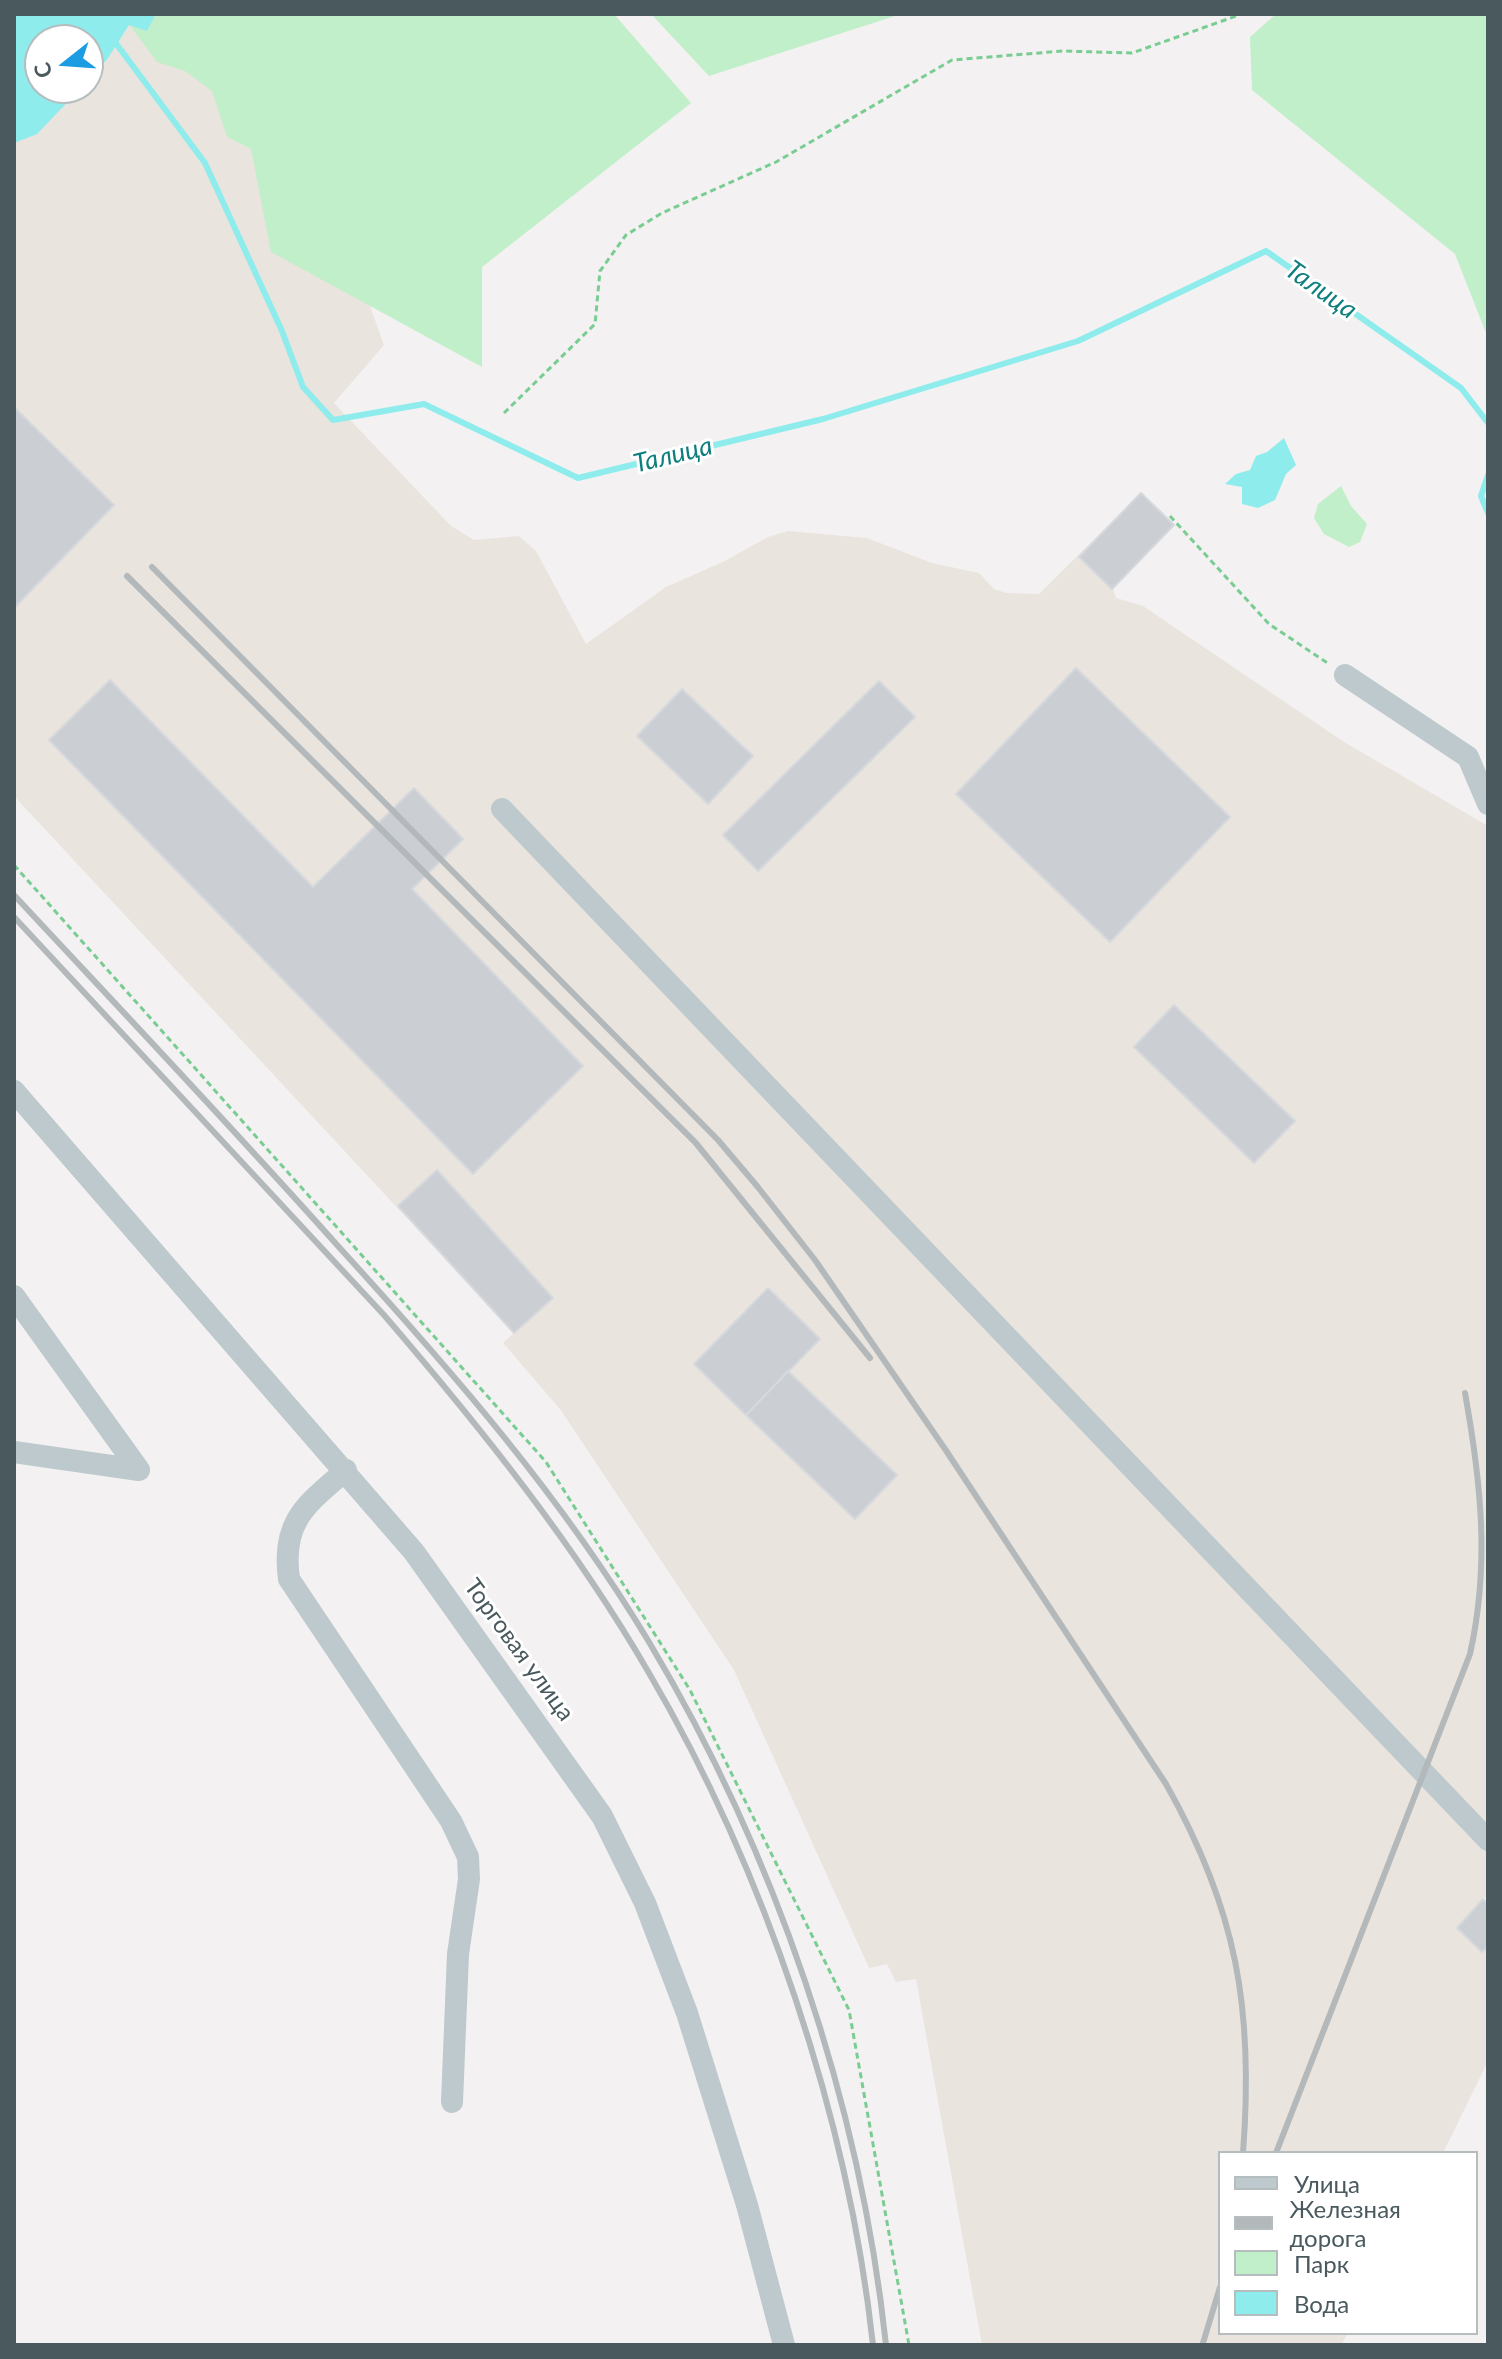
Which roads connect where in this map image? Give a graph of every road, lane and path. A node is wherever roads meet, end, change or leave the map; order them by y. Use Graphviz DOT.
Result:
graph roads {
  1 [pos="1242,14"];
  2 [pos="504,413"];
  3 [pos="1170,516"];
  4 [pos="1345,675"];
  5 [pos="1488,804"];
  6 [pos="502,809"];
  7 [pos="14,865"];
  8 [pos="16,1095"];
  9 [pos="14,1296"];
  10 [pos="14,1452"];
  11 [pos="346,1470"];
  12 [pos="1488,1840"];
  13 [pos="452,2102"];
  14 [pos="784,2345"];
  15 [pos="909,2345"];
  1 -- 2 [label="path"];
  3 -- 4 [label="path"];
  4 -- 5 [label="street"];
  6 -- 12 [label="street"];
  7 -- 15 [label="path"];
  8 -- 11 [label="street, Торговая улица"];
  9 -- 10 [label="street"];
  11 -- 13 [label="street"];
  11 -- 14 [label="street, Торговая улица"];
}
